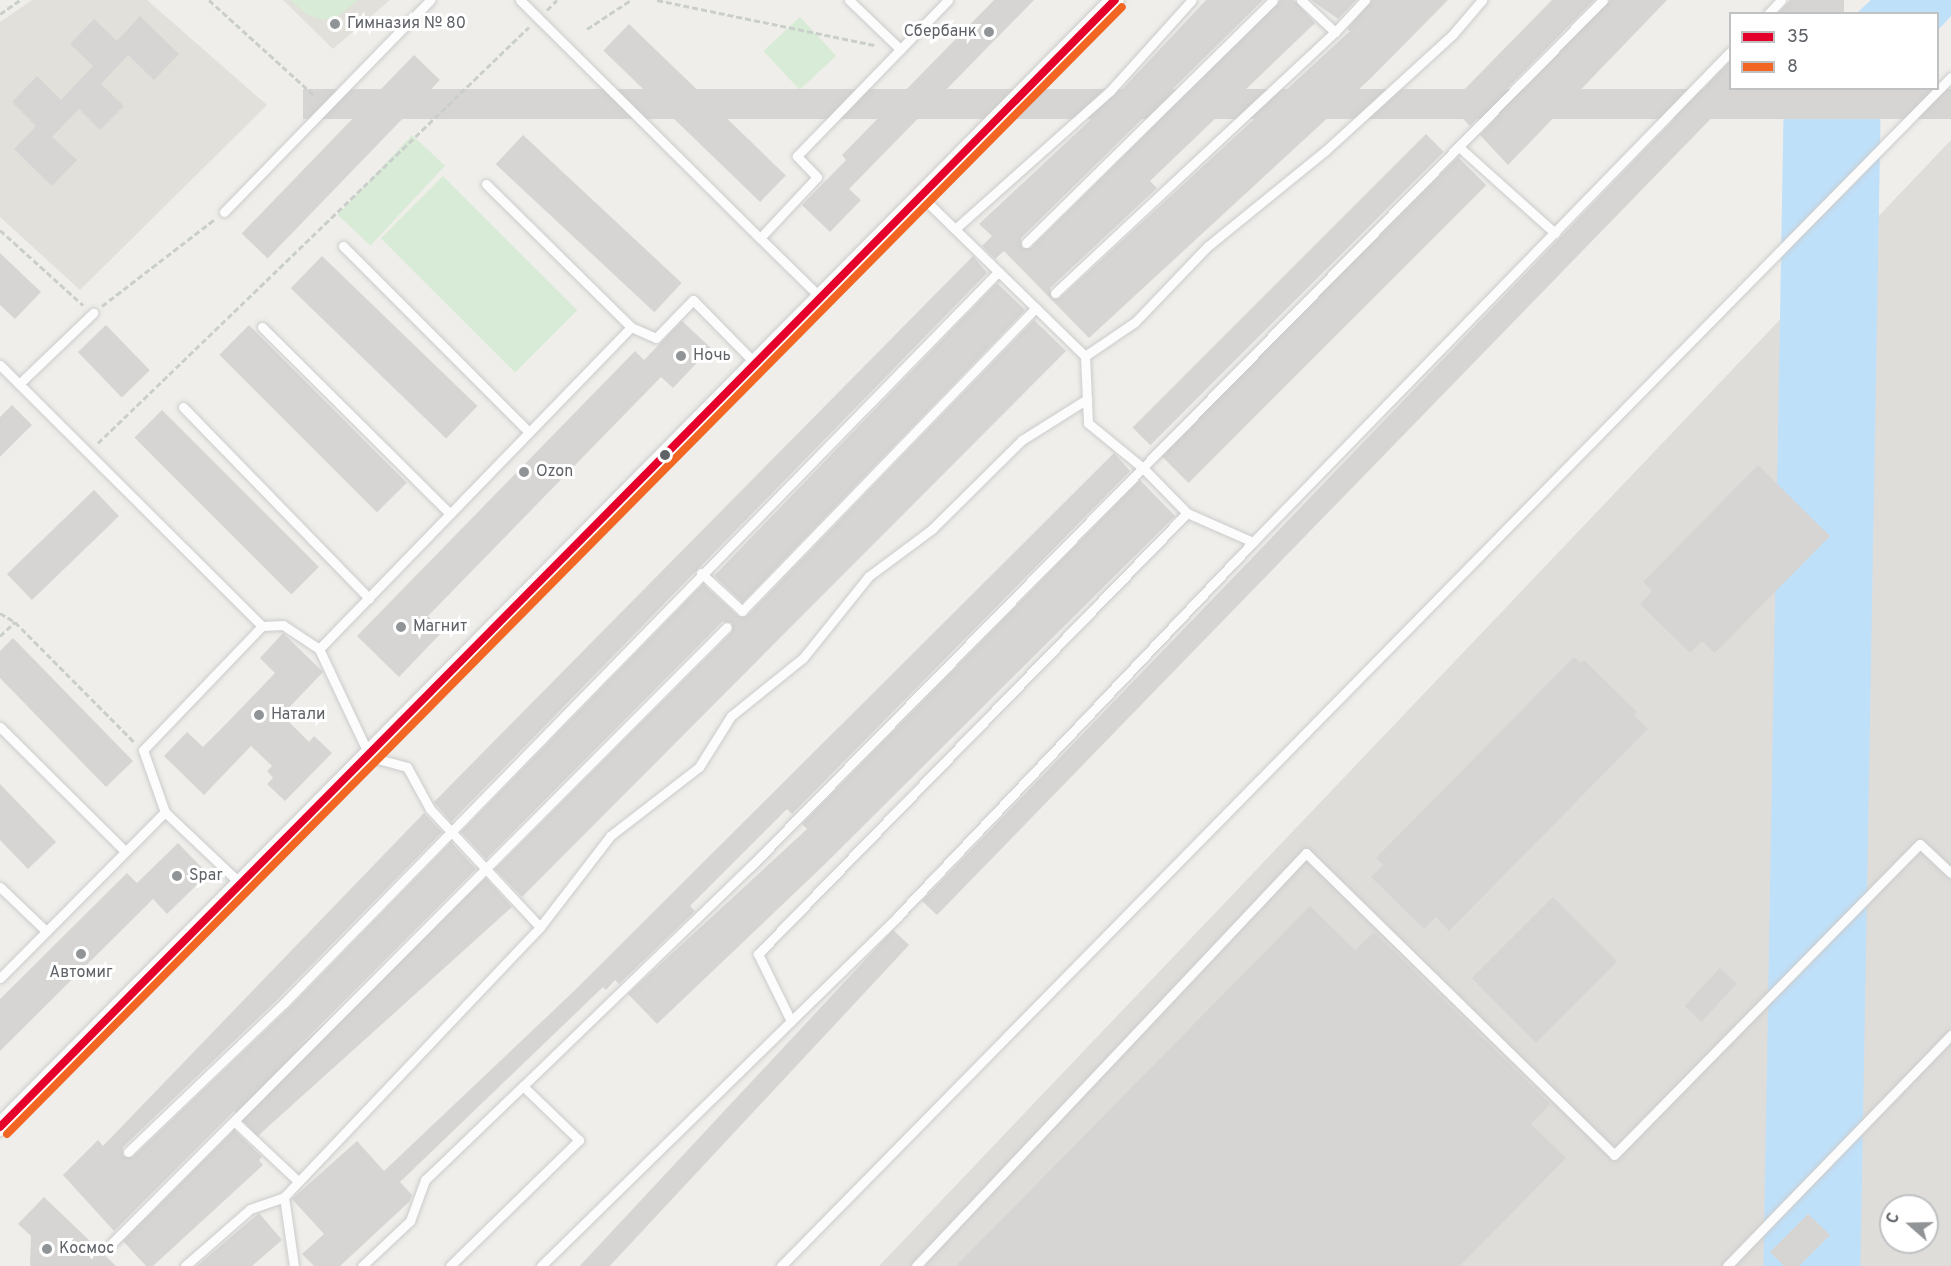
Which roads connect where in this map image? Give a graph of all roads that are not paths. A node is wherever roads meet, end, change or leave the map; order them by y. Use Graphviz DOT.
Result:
graph roads {
  1 [pos="430,0"];
  2 [pos="520,0"];
  3 [pos="849,0"];
  4 [pos="948,0"];
  5 [pos="1115,0"];
  6 [pos="1192,0"];
  7 [pos="1273,0"];
  8 [pos="1301,0"];
  9 [pos="1365,0"];
  10 [pos="1482,0"];
  11 [pos="1603,0"];
  12 [pos="1781,0"];
  13 [pos="1770,12"];
  14 [pos="1335,32"];
  15 [pos="900,49"];
  16 [pos="1729,54"];
  17 [pos="1951,77"];
  18 [pos="1939,89"];
  19 [pos="1938,90"];
  20 [pos="1459,147"];
  21 [pos="486,184"];
  22 [pos="922,196"];
  23 [pos="224,212"];
  24 [pos="955,229"];
  25 [pos="1555,233"];
  26 [pos="760,238"];
  27 [pos="1026,243"];
  28 [pos="343,246"];
  29 [pos="998,272"];
  30 [pos="1055,293"];
  31 [pos="821,298"];
  32 [pos="1036,308"];
  33 [pos="93,314"];
  34 [pos="261,327"];
  35 [pos="631,327"];
  36 [pos="1085,356"];
  37 [pos="756,364"];
  38 [pos="0,365"];
  39 [pos="19,384"];
  40 [pos="1087,399"];
  41 [pos="183,407"];
  42 [pos="529,432"];
  43 [pos="1143,468"];
  44 [pos="1187,513"];
  45 [pos="450,514"];
  46 [pos="1253,542"];
  47 [pos="701,573"];
  48 [pos="369,598"];
  49 [pos="262,626"];
  50 [pos="727,627"];
  51 [pos="319,649"];
  52 [pos="0,727"];
  53 [pos="370,757"];
  54 [pos="165,812"];
  55 [pos="448,830"];
  56 [pos="125,851"];
  57 [pos="485,869"];
  58 [pos="1951,873"];
  59 [pos="243,886"];
  60 [pos="0,887"];
  61 [pos="540,927"];
  62 [pos="46,931"];
  63 [pos="0,978"];
  64 [pos="792,1021"];
  65 [pos="1951,1035"];
  66 [pos="523,1086"];
  67 [pos="234,1121"];
  68 [pos="0,1127"];
  69 [pos="128,1152"];
  70 [pos="298,1181"];
  71 [pos="284,1197"];
  72 [pos="112,1244"];
  73 [pos="185,1266"];
  74 [pos="294,1266"];
  75 [pos="362,1266"];
  76 [pos="450,1266"];
  77 [pos="541,1266"];
  78 [pos="781,1266"];
  79 [pos="916,1266"];
  80 [pos="1727,1266"];
  1 -- 23 [label="lane"];
  2 -- 26 [label="lane"];
  3 -- 15 [label="lane"];
  4 -- 15 [label="lane"];
  5 -- 22 [label="street"];
  6 -- 24 [label="lane"];
  7 -- 27 [label="lane"];
  8 -- 14 [label="lane"];
  9 -- 14 [label="lane"];
  10 -- 36 [label="lane"];
  11 -- 20 [label="lane"];
  12 -- 13 [label="lane"];
  14 -- 30 [label="lane"];
  15 -- 26 [label="lane"];
  16 -- 25 [label="lane"];
  17 -- 18 [label="lane"];
  19 -- 78 [label="lane"];
  20 -- 25 [label="lane"];
  20 -- 43 [label="lane"];
  21 -- 35 [label="lane"];
  22 -- 24 [label="lane"];
  22 -- 31 [label="street"];
  24 -- 29 [label="lane"];
  25 -- 46 [label="lane"];
  26 -- 31 [label="lane"];
  28 -- 42 [label="lane"];
  29 -- 32 [label="lane"];
  29 -- 47 [label="lane"];
  31 -- 37 [label="street"];
  32 -- 36 [label="lane"];
  32 -- 47 [label="lane"];
  33 -- 39 [label="lane"];
  34 -- 45 [label="lane"];
  35 -- 37 [label="lane"];
  35 -- 42 [label="lane"];
  36 -- 40 [label="lane"];
  37 -- 53 [label="street"];
  38 -- 39 [label="lane"];
  39 -- 49 [label="lane"];
  40 -- 43 [label="lane"];
  40 -- 61 [label="lane"];
  41 -- 48 [label="lane"];
  42 -- 45 [label="lane"];
  43 -- 44 [label="lane"];
  43 -- 66 [label="lane"];
  44 -- 46 [label="lane"];
  44 -- 64 [label="lane"];
  45 -- 48 [label="lane"];
  46 -- 64 [label="lane"];
  47 -- 55 [label="lane"];
  48 -- 51 [label="lane"];
  49 -- 51 [label="lane"];
  49 -- 54 [label="lane"];
  50 -- 57 [label="lane"];
  51 -- 53 [label="lane"];
  52 -- 56 [label="lane"];
  53 -- 55 [label="lane"];
  53 -- 59 [label="street"];
  54 -- 56 [label="lane"];
  54 -- 59 [label="lane"];
  55 -- 57 [label="lane"];
  55 -- 69 [label="lane"];
  56 -- 62 [label="lane"];
  57 -- 61 [label="lane"];
  57 -- 67 [label="lane"];
  58 -- 79 [label="lane"];
  59 -- 68 [label="street"];
  60 -- 62 [label="lane"];
  61 -- 70 [label="lane"];
  62 -- 63 [label="lane"];
  64 -- 77 [label="lane"];
  65 -- 80 [label="lane"];
  66 -- 75 [label="lane"];
  66 -- 76 [label="lane"];
  67 -- 70 [label="lane"];
  67 -- 72 [label="lane"];
  70 -- 71 [label="lane"];
  71 -- 73 [label="lane"];
  71 -- 74 [label="lane"];
}
